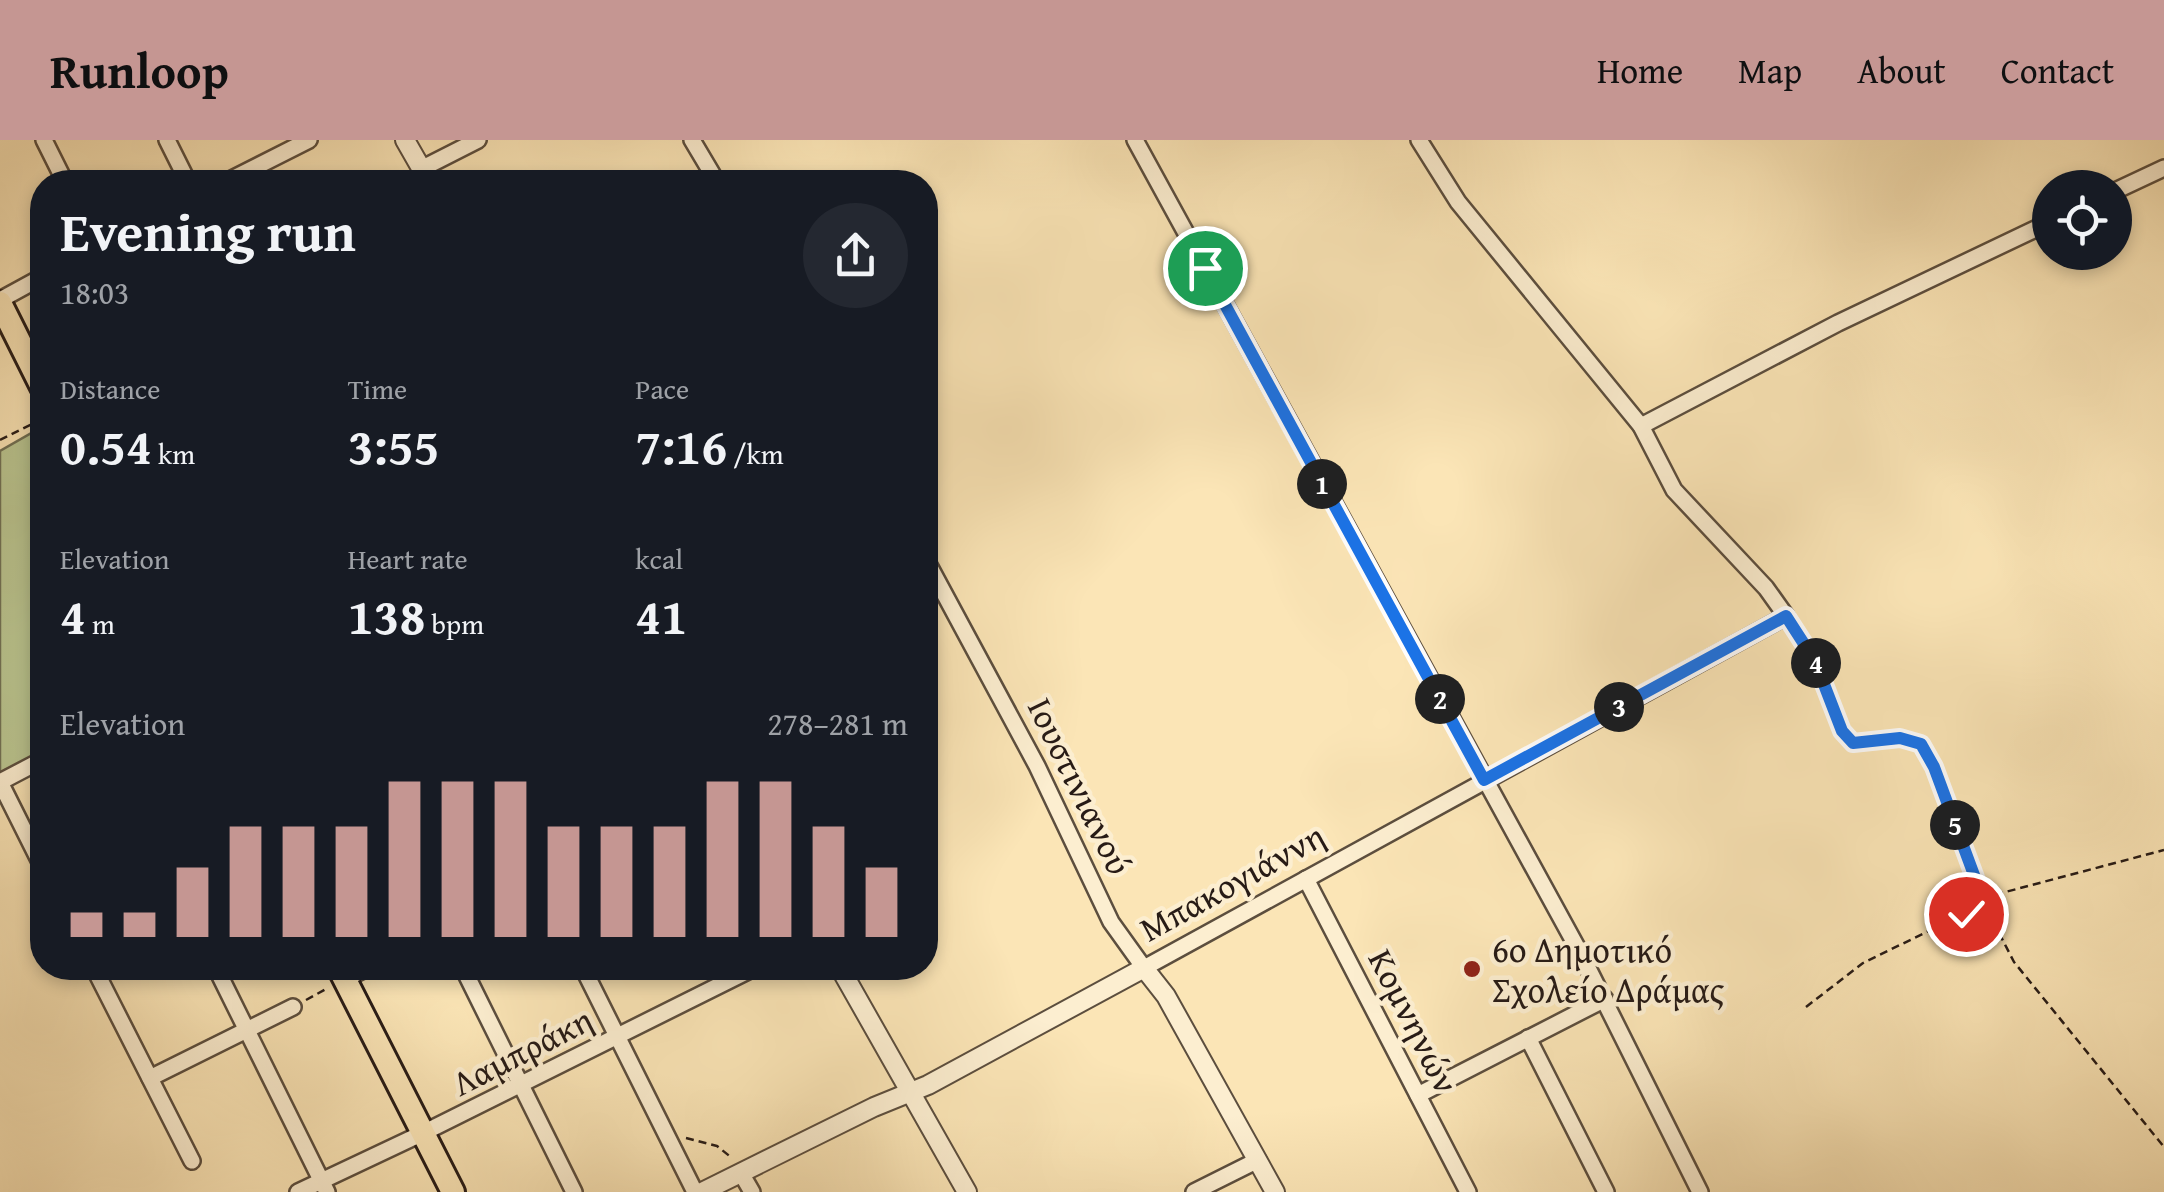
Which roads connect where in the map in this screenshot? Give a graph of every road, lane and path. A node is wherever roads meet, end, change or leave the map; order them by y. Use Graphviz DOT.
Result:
graph roads {
  1 [pos="44,140"];
  2 [pos="166,140"];
  3 [pos="309,140"];
  4 [pos="406,140"];
  5 [pos="478,140"];
  6 [pos="692,140"];
  7 [pos="1135,140"];
  8 [pos="1420,140"];
  9 [pos="2164,168"];
  10 [pos="59,170"];
  11 [pos="182,170"];
  12 [pos="250,170"];
  13 [pos="422,170"];
  14 [pos="434,170"];
  15 [pos="710,170"];
  16 [pos="2132,183"];
  17 [pos="2032,231"];
  18 [pos="30,285"];
  19 [pos="0,302"];
  20 [pos="30,363"];
  21 [pos="30,425"];
  22 [pos="1642,426"];
  23 [pos="0,440"];
  24 [pos="938,582"];
  25 [pos="1786,616"];
  26 [pos="30,766"];
  27 [pos="1484,780"];
  28 [pos="0,782"];
  29 [pos="30,842"];
  30 [pos="2164,850"];
  31 [pos="1306,878"];
  32 [pos="1984,902"];
  33 [pos="1144,968"];
  34 [pos="100,980"];
  35 [pos="222,980"];
  36 [pos="332,980"];
  37 [pos="346,980"];
  38 [pos="469,980"];
  39 [pos="589,980"];
  40 [pos="730,980"];
  41 [pos="847,980"];
  42 [pos="1605,999"];
  43 [pos="294,1007"];
  44 [pos="1806,1007"];
  45 [pos="247,1030"];
  46 [pos="617,1036"];
  47 [pos="1528,1038"];
  48 [pos="150,1078"];
  49 [pos="522,1084"];
  50 [pos="909,1093"];
  51 [pos="1418,1094"];
  52 [pos="424,1134"];
  53 [pos="670,1142"];
  54 [pos="2164,1147"];
  55 [pos="1258,1160"];
  56 [pos="192,1161"];
  57 [pos="741,1173"];
  58 [pos="324,1187"];
  59 [pos="298,1192"];
  60 [pos="454,1192"];
  61 [pos="574,1192"];
  62 [pos="695,1192"];
  63 [pos="702,1192"];
  64 [pos="752,1192"];
  65 [pos="967,1192"];
  66 [pos="1194,1192"];
  67 [pos="1275,1192"];
  68 [pos="1468,1192"];
  69 [pos="1606,1192"];
  70 [pos="1700,1192"];
  1 -- 10 [label="street"];
  2 -- 11 [label="street"];
  3 -- 12 [label="street"];
  4 -- 13 [label="street"];
  5 -- 14 [label="street"];
  6 -- 15 [label="street"];
  7 -- 27 [label="street"];
  8 -- 22 [label="street"];
  9 -- 16 [label="street"];
  17 -- 22 [label="street"];
  18 -- 19 [label="street"];
  19 -- 20 [label="main road"];
  21 -- 23 [label="path"];
  22 -- 25 [label="street"];
  24 -- 33 [label="street, Ιουστινιανού"];
  25 -- 27 [label="street, Μπακογιάννη"];
  25 -- 32 [label="path"];
  26 -- 28 [label="street"];
  27 -- 31 [label="street, Μπακογιάννη"];
  27 -- 42 [label="street"];
  28 -- 29 [label="street"];
  30 -- 32 [label="path"];
  31 -- 33 [label="street, Μπακογιάννη"];
  31 -- 51 [label="street, Κομνηνών"];
  32 -- 44 [label="path"];
  32 -- 54 [label="path"];
  33 -- 50 [label="street, Μπακογιάννη"];
  33 -- 55 [label="street, Ιουστινιανού"];
  34 -- 48 [label="street"];
  35 -- 45 [label="street"];
  36 -- 43 [label="path"];
  37 -- 52 [label="main road"];
  38 -- 49 [label="street"];
  39 -- 46 [label="street"];
  40 -- 46 [label="street, Λαμπράκη"];
  41 -- 50 [label="street"];
  42 -- 47 [label="street"];
  42 -- 70 [label="street"];
  43 -- 45 [label="street"];
  45 -- 48 [label="street"];
  45 -- 58 [label="street"];
  46 -- 49 [label="street, Λαμπράκη"];
  46 -- 53 [label="street"];
  47 -- 51 [label="street"];
  47 -- 69 [label="street"];
  48 -- 56 [label="street"];
  49 -- 52 [label="street, Λαμπράκη"];
  49 -- 61 [label="street"];
  50 -- 57 [label="street, Μπακογιάννη"];
  50 -- 65 [label="street"];
  51 -- 68 [label="street, Κομνηνών"];
  52 -- 58 [label="street, Λαμπράκη"];
  52 -- 60 [label="main road"];
  53 -- 57 [label="path"];
  53 -- 62 [label="street"];
  55 -- 66 [label="street"];
  55 -- 67 [label="street, Ιουστινιανού"];
  57 -- 63 [label="street, Μπακογιάννη"];
  57 -- 64 [label="street"];
  58 -- 59 [label="street, Λαμπράκη"];
}
